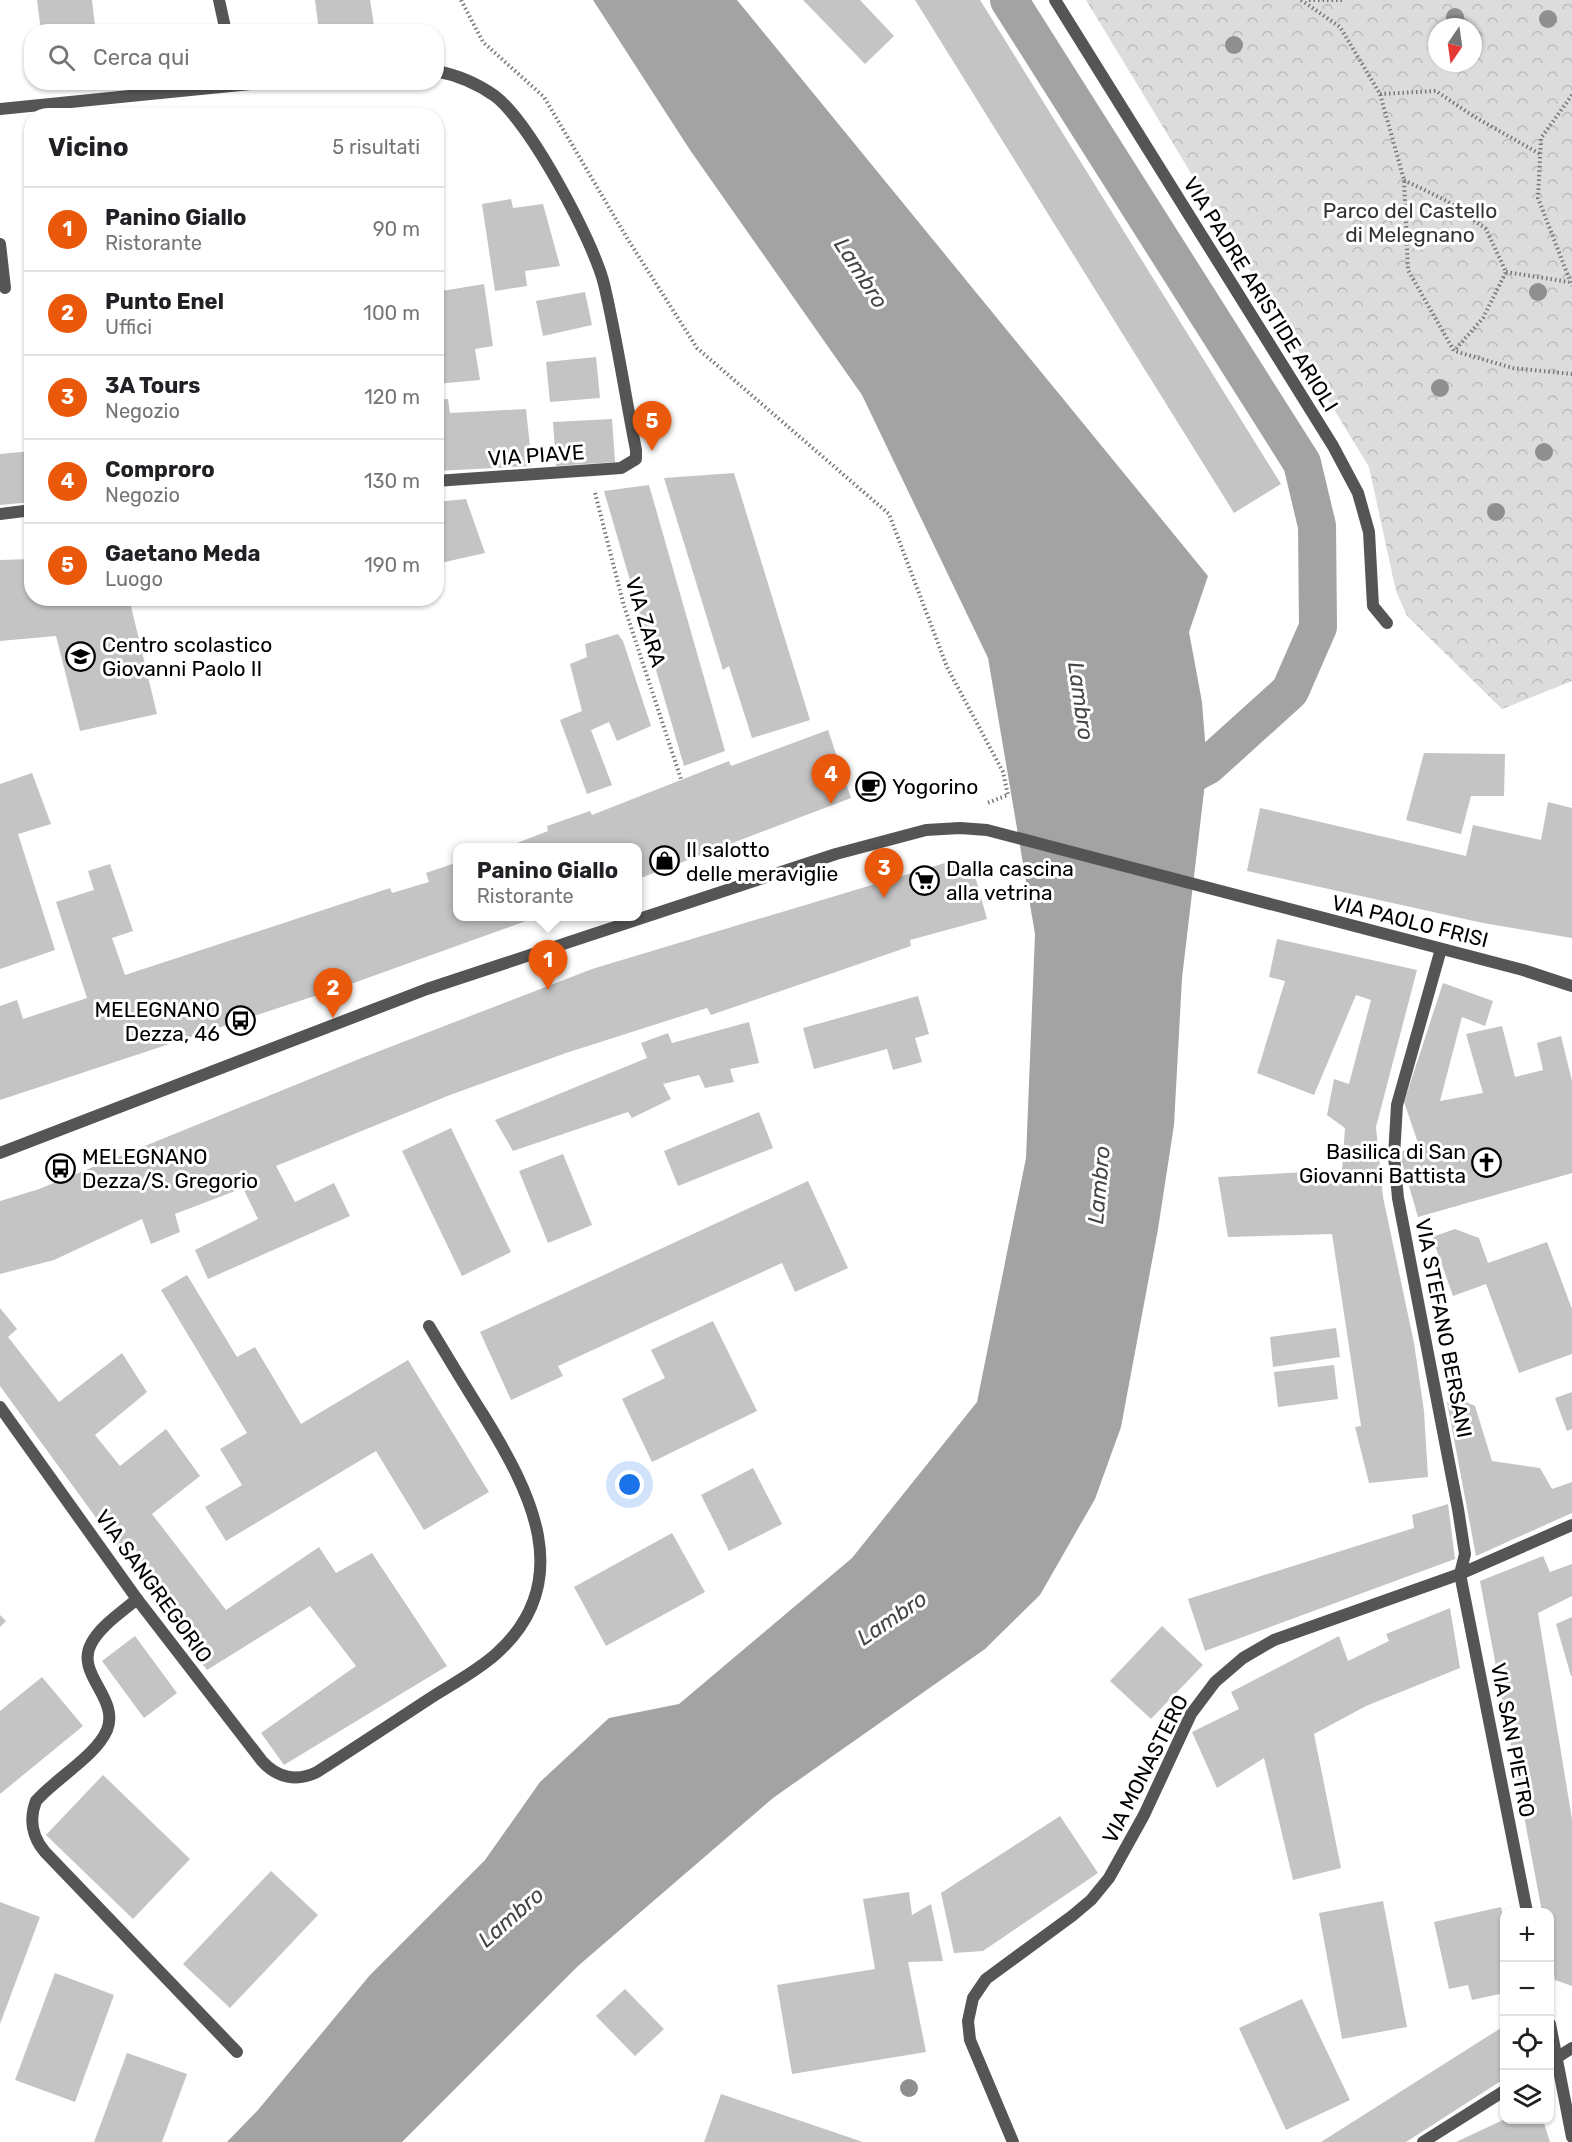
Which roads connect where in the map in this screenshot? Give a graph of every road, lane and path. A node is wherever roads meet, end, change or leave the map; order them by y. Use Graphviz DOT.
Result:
graph roads {
  1 [pos="219,0"];
  2 [pos="461,0"];
  3 [pos="1055,0"];
  4 [pos="1301,0"];
  5 [pos="1309,0"];
  6 [pos="1344,0"];
  7 [pos="224,24"];
  8 [pos="444,73"];
  9 [pos="181,90"];
  10 [pos="1380,94"];
  11 [pos="1572,95"];
  12 [pos="0,109"];
  13 [pos="1540,154"];
  14 [pos="1404,180"];
  15 [pos="0,244"];
  16 [pos="1506,272"];
  17 [pos="1571,284"];
  18 [pos="5,288"];
  19 [pos="1454,351"];
  20 [pos="1572,374"];
  21 [pos="590,472"];
  22 [pos="444,481"];
  23 [pos="24,511"];
  24 [pos="0,514"];
  25 [pos="1387,623"];
  26 [pos="681,779"];
  27 [pos="981,805"];
  28 [pos="642,918"];
  29 [pos="633,921"];
  30 [pos="1441,949"];
  31 [pos="1572,986"];
  32 [pos="0,1153"];
  33 [pos="429,1326"];
  34 [pos="0,1407"];
  35 [pos="1572,1525"];
  36 [pos="1460,1574"];
  37 [pos="137,1599"];
  38 [pos="1526,1908"];
  39 [pos="1572,2048"];
  40 [pos="237,2052"];
  41 [pos="1554,2060"];
  42 [pos="1554,2065"];
  43 [pos="1500,2094"];
  44 [pos="1572,2137"];
  45 [pos="1013,2142"];
  46 [pos="1423,2142"];
  1 -- 7 [label="street"];
  2 -- 27 [label="path"];
  3 -- 25 [label="street, VIA PADRE ARISTIDE ARIOLI"];
  4 -- 10 [label="path"];
  5 -- 6 [label="path"];
  8 -- 21 [label="street, VIA PIAVE"];
  9 -- 12 [label="street"];
  10 -- 13 [label="path"];
  10 -- 14 [label="path"];
  11 -- 13 [label="path"];
  13 -- 17 [label="path"];
  14 -- 16 [label="path"];
  14 -- 19 [label="path"];
  15 -- 18 [label="street"];
  16 -- 17 [label="path"];
  16 -- 19 [label="path"];
  19 -- 20 [label="path"];
  21 -- 22 [label="street, VIA PIAVE"];
  21 -- 26 [label="path, VIA ZARA"];
  23 -- 24 [label="street"];
  28 -- 30 [label="street, VIA PAOLO FRISI"];
  29 -- 32 [label="street, VIA PAOLO FRISI"];
  30 -- 31 [label="street, VIA PAOLO FRISI"];
  30 -- 36 [label="street, VIA STEFANO BERSANI"];
  33 -- 37 [label="street, VIA SANGREGORIO"];
  34 -- 37 [label="street, VIA SANGREGORIO"];
  35 -- 36 [label="street, VIA MONASTERO"];
  36 -- 38 [label="street, VIA SAN PIETRO"];
  36 -- 45 [label="street, VIA MONASTERO"];
  37 -- 40 [label="street"];
  39 -- 41 [label="street"];
  42 -- 44 [label="street"];
  43 -- 46 [label="street"];
}
